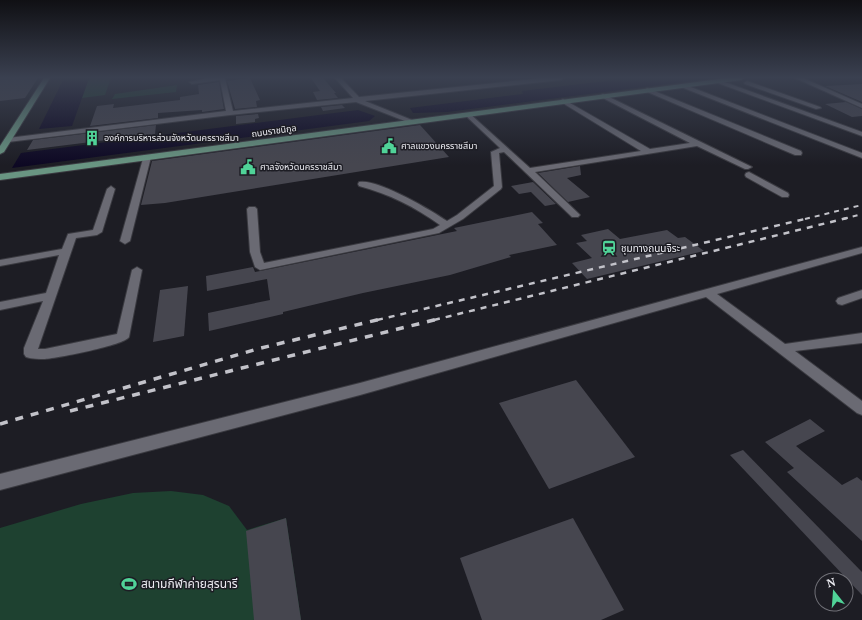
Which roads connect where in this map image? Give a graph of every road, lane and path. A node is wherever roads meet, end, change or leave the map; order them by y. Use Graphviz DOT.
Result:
graph roads {
  1 [pos="29,107"];
  2 [pos="228,107"];
  3 [pos="290,107"];
  4 [pos="375,107"];
  5 [pos="519,107"];
  6 [pos="573,107"];
  7 [pos="625,107"];
  8 [pos="688,107"];
  9 [pos="737,107"];
  10 [pos="788,107"];
  11 [pos="815,107"];
  12 [pos="818,108"];
  13 [pos="230,113"];
  14 [pos="467,114"];
  15 [pos="410,121"];
  16 [pos="862,134"];
  17 [pos="8,140"];
  18 [pos="698,144"];
  19 [pos="505,150"];
  20 [pos="0,152"];
  21 [pos="649,152"];
  22 [pos="798,153"];
  23 [pos="862,156"];
  24 [pos="147,157"];
  25 [pos="528,171"];
  26 [pos="0,177"];
  27 [pos="362,184"];
  28 [pos="111,189"];
  29 [pos="785,195"];
  30 [pos="252,209"];
  31 [pos="575,215"];
  32 [pos="446,225"];
  33 [pos="125,240"];
  34 [pos="862,250"];
  35 [pos="66,251"];
  36 [pos="0,263"];
  37 [pos="137,270"];
  38 [pos="708,293"];
  39 [pos="862,294"];
  40 [pos="51,296"];
  41 [pos="842,301"];
  42 [pos="0,306"];
  43 [pos="862,338"];
  44 [pos="782,349"];
  45 [pos="862,409"];
  46 [pos="0,482"];
  1 -- 17 [label="main road"];
  2 -- 13 [label="street"];
  3 -- 13 [label="street"];
  4 -- 15 [label="street"];
  5 -- 14 [label="main road, ถนนราชนิกูล"];
  6 -- 21 [label="street"];
  7 -- 18 [label="street"];
  8 -- 22 [label="street"];
  9 -- 23 [label="street"];
  10 -- 16 [label="street"];
  11 -- 12 [label="street"];
  13 -- 17 [label="street"];
  14 -- 15 [label="main road, ถนนราชนิกูล"];
  14 -- 19 [label="street"];
  15 -- 24 [label="main road, ถนนราชนิกูล"];
  17 -- 20 [label="main road"];
  18 -- 21 [label="street"];
  18 -- 29 [label="street"];
  19 -- 25 [label="street"];
  19 -- 32 [label="street"];
  21 -- 25 [label="street"];
  24 -- 26 [label="main road, ถนนราชนิกูล"];
  24 -- 33 [label="street"];
  25 -- 31 [label="street"];
  27 -- 32 [label="street"];
  28 -- 35 [label="street"];
  30 -- 32 [label="street"];
  34 -- 38 [label="street"];
  35 -- 36 [label="street"];
  35 -- 40 [label="street"];
  37 -- 40 [label="street"];
  38 -- 44 [label="street"];
  38 -- 46 [label="street"];
  39 -- 41 [label="street"];
  40 -- 42 [label="street"];
  43 -- 44 [label="street"];
  44 -- 45 [label="street"];
}
